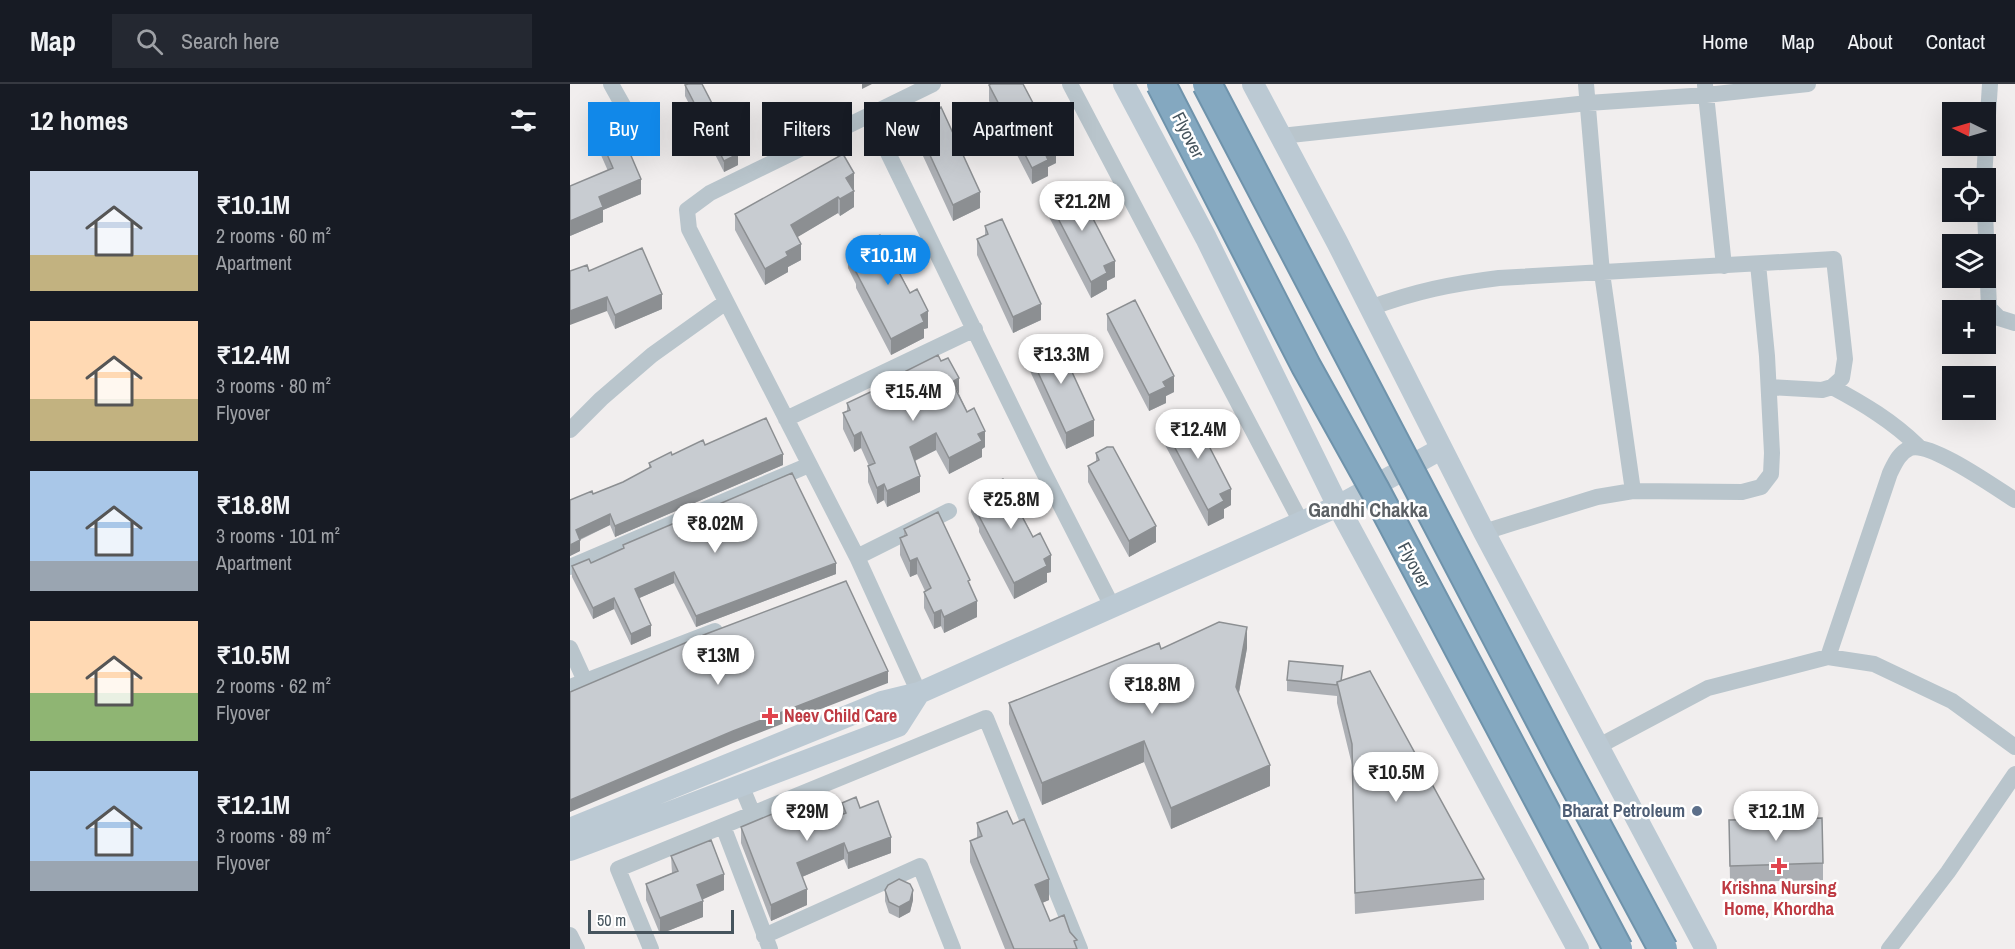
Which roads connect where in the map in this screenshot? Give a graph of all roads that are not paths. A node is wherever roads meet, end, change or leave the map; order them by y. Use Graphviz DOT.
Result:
graph roads {
  1 [pos="611,84"];
  2 [pos="933,84"];
  3 [pos="1070,84"];
  4 [pos="1124,84"];
  5 [pos="1161,84"];
  6 [pos="1207,84"];
  7 [pos="1253,84"];
  8 [pos="1586,84"];
  9 [pos="1808,84"];
  10 [pos="1990,84"];
  11 [pos="1706,89"];
  12 [pos="621,102"];
  13 [pos="898,102"];
  14 [pos="1588,103"];
  15 [pos="864,119"];
  16 [pos="1281,136"];
  17 [pos="890,156"];
  18 [pos="1985,168"];
  19 [pos="1985,222"];
  20 [pos="1758,264"];
  21 [pos="1724,266"];
  22 [pos="1602,273"];
  23 [pos="726,302"];
  24 [pos="1370,308"];
  25 [pos="2015,323"];
  26 [pos="975,329"];
  27 [pos="1768,387"];
  28 [pos="1832,387"];
  29 [pos="786,419"];
  30 [pos="570,430"];
  31 [pos="1918,446"];
  32 [pos="1441,449"];
  33 [pos="809,465"];
  34 [pos="1633,491"];
  35 [pos="2015,500"];
  36 [pos="1338,506"];
  37 [pos="949,512"];
  38 [pos="1301,522"];
  39 [pos="1484,532"];
  40 [pos="857,557"];
  41 [pos="570,567"];
  42 [pos="1112,606"];
  43 [pos="730,626"];
  44 [pos="570,648"];
  45 [pos="1828,657"];
  46 [pos="578,684"];
  47 [pos="919,693"];
  48 [pos="1597,747"];
  49 [pos="2015,747"];
  50 [pos="2015,774"];
  51 [pos="741,784"];
  52 [pos="753,814"];
  53 [pos="723,826"];
  54 [pos="570,829"];
  55 [pos="570,850"];
  56 [pos="570,935"];
  57 [pos="767,942"];
  58 [pos="577,949"];
  59 [pos="651,949"];
  60 [pos="953,949"];
  61 [pos="1080,949"];
  62 [pos="1578,949"];
  63 [pos="1618,949"];
  64 [pos="1663,949"];
  65 [pos="1706,949"];
  66 [pos="1889,949"];
  1 -- 12 [label="street"];
  2 -- 13 [label="street"];
  3 -- 38 [label="street"];
  4 -- 36 [label="street"];
  5 -- 63 [label="highway, Flyover, bridge"];
  6 -- 64 [label="highway, bridge"];
  7 -- 16 [label="street"];
  8 -- 14 [label="street"];
  9 -- 11 [label="street"];
  10 -- 18 [label="street"];
  11 -- 14 [label="street"];
  11 -- 21 [label="street"];
  14 -- 16 [label="street"];
  14 -- 22 [label="street"];
  15 -- 23 [label="street"];
  16 -- 24 [label="street"];
  17 -- 26 [label="street"];
  19 -- 25 [label="street"];
  20 -- 21 [label="street"];
  20 -- 27 [label="street"];
  20 -- 28 [label="street"];
  21 -- 22 [label="street"];
  22 -- 24 [label="street"];
  22 -- 34 [label="street"];
  23 -- 29 [label="street"];
  23 -- 30 [label="street"];
  24 -- 32 [label="street"];
  26 -- 29 [label="street"];
  26 -- 42 [label="street"];
  27 -- 28 [label="street"];
  27 -- 34 [label="street"];
  28 -- 31 [label="street"];
  29 -- 33 [label="street"];
  31 -- 35 [label="street"];
  31 -- 45 [label="street"];
  32 -- 36 [label="street"];
  32 -- 39 [label="street"];
  33 -- 40 [label="street"];
  33 -- 41 [label="street"];
  34 -- 39 [label="street"];
  36 -- 38 [label="street"];
  36 -- 62 [label="street"];
  37 -- 40 [label="street"];
  38 -- 42 [label="street"];
  39 -- 48 [label="street"];
  40 -- 47 [label="street"];
  42 -- 47 [label="street"];
  43 -- 46 [label="street"];
  44 -- 46 [label="street"];
  45 -- 48 [label="street"];
  45 -- 49 [label="street"];
  47 -- 51 [label="street"];
  47 -- 54 [label="street"];
  48 -- 65 [label="street"];
  50 -- 66 [label="street"];
  51 -- 52 [label="street"];
  51 -- 55 [label="street"];
  52 -- 53 [label="street"];
  52 -- 61 [label="street"];
  53 -- 57 [label="street"];
  53 -- 59 [label="street"];
  56 -- 58 [label="street"];
  57 -- 60 [label="street"];
}
